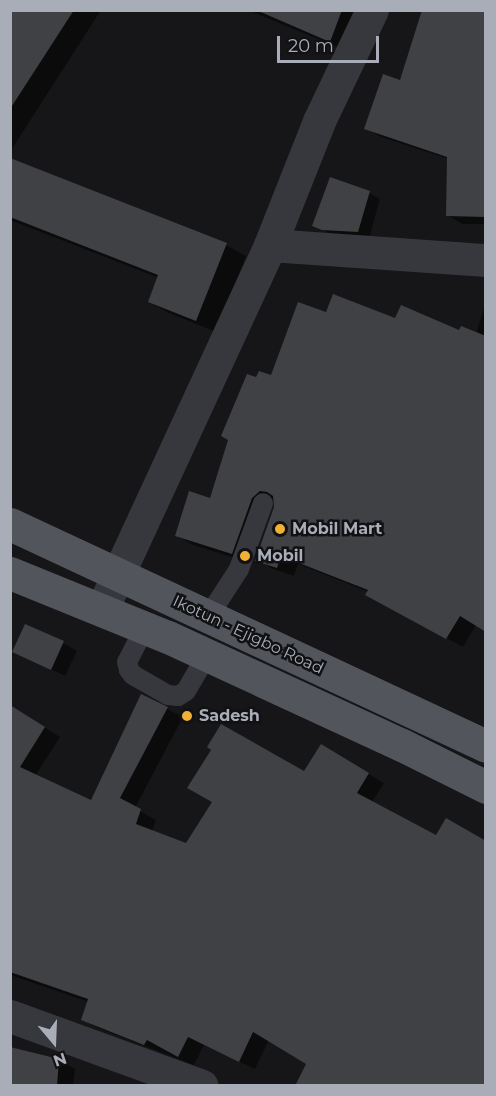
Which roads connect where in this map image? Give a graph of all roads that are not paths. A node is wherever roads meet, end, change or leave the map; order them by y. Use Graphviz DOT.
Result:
graph roads {
  1 [pos="372,10"];
  2 [pos="270,245"];
  3 [pos="486,260"];
  4 [pos="263,503"];
  5 [pos="10,524"];
  6 [pos="10,573"];
  7 [pos="120,573"];
  8 [pos="102,609"];
  9 [pos="208,617"];
  10 [pos="144,627"];
  11 [pos="207,655"];
  12 [pos="486,746"];
  13 [pos="486,787"];
  14 [pos="10,1016"];
  15 [pos="202,1086"];
  1 -- 2 [label="street"];
  2 -- 3 [label="street"];
  2 -- 7 [label="street"];
  4 -- 9 [label="lane"];
  5 -- 7 [label="main road, Ikotun - Ejigbo Road"];
  6 -- 8 [label="main road"];
  7 -- 8 [label="street"];
  7 -- 9 [label="main road, Ikotun - Ejigbo Road"];
  8 -- 10 [label="main road"];
  9 -- 12 [label="main road, Ikotun - Ejigbo Road"];
  10 -- 11 [label="main road"];
  10 -- 11 [label="lane"];
  11 -- 13 [label="main road"];
  14 -- 15 [label="street"];
}
